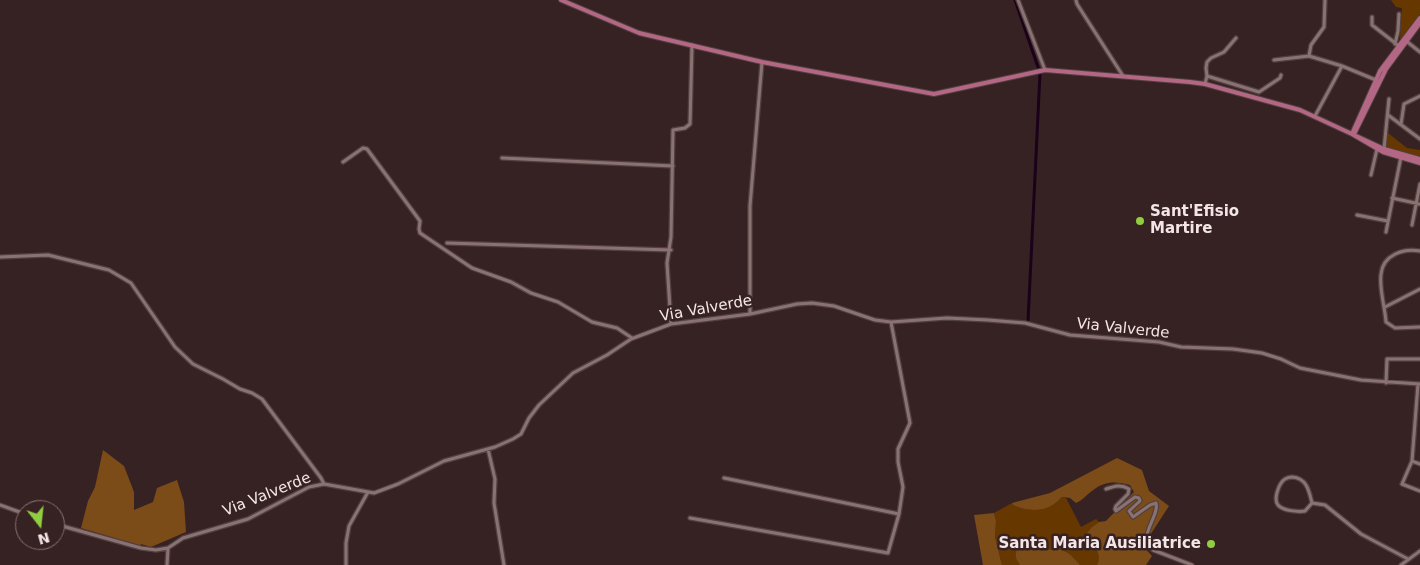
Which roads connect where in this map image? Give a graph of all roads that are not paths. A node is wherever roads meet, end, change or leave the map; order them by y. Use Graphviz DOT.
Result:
graph roads {
  1 [pos="561,0"];
  2 [pos="1018,0"];
  3 [pos="1076,0"];
  4 [pos="1325,0"];
  5 [pos="1399,14"];
  6 [pos="1372,17"];
  7 [pos="1420,18"];
  8 [pos="1420,24"];
  9 [pos="1236,38"];
  10 [pos="1405,40"];
  11 [pos="692,45"];
  12 [pos="1398,46"];
  13 [pos="1420,52"];
  14 [pos="1309,56"];
  15 [pos="1274,60"];
  16 [pos="762,62"];
  17 [pos="1342,66"];
  18 [pos="1042,71"];
  19 [pos="1281,75"];
  20 [pos="1123,76"];
  21 [pos="1207,76"];
  22 [pos="1377,80"];
  23 [pos="1205,84"];
  24 [pos="1259,92"];
  25 [pos="1420,96"];
  26 [pos="1262,99"];
  27 [pos="1389,99"];
  28 [pos="1388,114"];
  29 [pos="1315,116"];
  30 [pos="1401,124"];
  31 [pos="1352,134"];
  32 [pos="1420,139"];
  33 [pos="1377,149"];
  34 [pos="1384,150"];
  35 [pos="1401,157"];
  36 [pos="502,158"];
  37 [pos="1420,159"];
  38 [pos="343,162"];
  39 [pos="1420,163"];
  40 [pos="673,166"];
  41 [pos="1371,175"];
  42 [pos="1420,184"];
  43 [pos="1392,198"];
  44 [pos="1418,204"];
  45 [pos="1356,215"];
  46 [pos="1388,221"];
  47 [pos="1412,225"];
  48 [pos="1386,232"];
  49 [pos="447,243"];
  50 [pos="671,250"];
  51 [pos="1420,251"];
  52 [pos="0,257"];
  53 [pos="1420,289"];
  54 [pos="1384,307"];
  55 [pos="750,314"];
  56 [pos="891,322"];
  57 [pos="671,324"];
  58 [pos="1420,327"];
  59 [pos="632,338"];
  60 [pos="1420,359"];
  61 [pos="1386,383"];
  62 [pos="1419,384"];
  63 [pos="1418,412"];
  64 [pos="1413,439"];
  65 [pos="1418,439"];
  66 [pos="488,449"];
  67 [pos="1412,461"];
  68 [pos="1420,464"];
  69 [pos="724,478"];
  70 [pos="324,484"];
  71 [pos="1106,489"];
  72 [pos="1420,491"];
  73 [pos="368,492"];
  74 [pos="1312,503"];
  75 [pos="0,505"];
  76 [pos="15,510"];
  77 [pos="898,514"];
  78 [pos="690,518"];
  79 [pos="65,527"];
  80 [pos="168,548"];
  81 [pos="1420,551"];
  82 [pos="1408,559"];
  83 [pos="167,565"];
  84 [pos="346,565"];
  85 [pos="504,565"];
  86 [pos="1192,565"];
  87 [pos="1401,565"];
  1 -- 11 [label="main road"];
  2 -- 18 [label="street"];
  3 -- 20 [label="street"];
  4 -- 14 [label="street"];
  5 -- 12 [label="street"];
  6 -- 12 [label="street"];
  7 -- 10 [label="main road"];
  8 -- 10 [label="main road"];
  9 -- 21 [label="street"];
  10 -- 12 [label="main road"];
  10 -- 13 [label="street"];
  11 -- 16 [label="main road"];
  11 -- 40 [label="street"];
  12 -- 22 [label="main road"];
  14 -- 15 [label="street"];
  14 -- 17 [label="street"];
  16 -- 18 [label="main road"];
  16 -- 55 [label="street"];
  17 -- 22 [label="street"];
  17 -- 29 [label="street"];
  18 -- 20 [label="main road"];
  19 -- 24 [label="street"];
  20 -- 23 [label="main road"];
  21 -- 23 [label="street"];
  21 -- 24 [label="street"];
  22 -- 31 [label="main road"];
  23 -- 26 [label="main road"];
  24 -- 26 [label="street"];
  25 -- 30 [label="street"];
  26 -- 29 [label="main road"];
  27 -- 28 [label="street"];
  28 -- 30 [label="street"];
  28 -- 34 [label="street"];
  29 -- 31 [label="main road"];
  30 -- 32 [label="street"];
  31 -- 33 [label="main road"];
  31 -- 34 [label="main road"];
  33 -- 34 [label="main road"];
  33 -- 41 [label="street"];
  34 -- 35 [label="main road"];
  35 -- 37 [label="main road"];
  35 -- 39 [label="main road"];
  35 -- 43 [label="street"];
  36 -- 40 [label="street"];
  38 -- 59 [label="street"];
  40 -- 50 [label="street"];
  42 -- 44 [label="street"];
  43 -- 44 [label="street"];
  43 -- 46 [label="street"];
  44 -- 47 [label="street"];
  45 -- 46 [label="street"];
  46 -- 48 [label="street"];
  49 -- 50 [label="street"];
  50 -- 57 [label="street"];
  51 -- 54 [label="street"];
  52 -- 70 [label="street"];
  53 -- 54 [label="street"];
  54 -- 58 [label="street"];
  55 -- 56 [label="street, Via Valverde"];
  55 -- 57 [label="street, Via Valverde"];
  56 -- 61 [label="street, Via Valverde"];
  56 -- 77 [label="street"];
  57 -- 59 [label="street, Via Valverde"];
  59 -- 66 [label="street, Via Valverde"];
  60 -- 61 [label="street"];
  61 -- 62 [label="street, Via Valverde"];
  62 -- 63 [label="street"];
  63 -- 64 [label="street"];
  64 -- 65 [label="street"];
  64 -- 67 [label="street"];
  66 -- 73 [label="street, Via Valverde"];
  66 -- 85 [label="street"];
  67 -- 68 [label="street"];
  67 -- 72 [label="street"];
  69 -- 77 [label="street"];
  70 -- 73 [label="street, Via Valverde"];
  70 -- 80 [label="street, Via Valverde"];
  71 -- 86 [label="street"];
  73 -- 84 [label="street"];
  74 -- 74 [label="street"];
  74 -- 82 [label="street"];
  75 -- 76 [label="street"];
  77 -- 78 [label="street"];
  79 -- 80 [label="street, Via Valverde"];
  80 -- 83 [label="street"];
  81 -- 82 [label="street"];
  82 -- 87 [label="street"];
}
